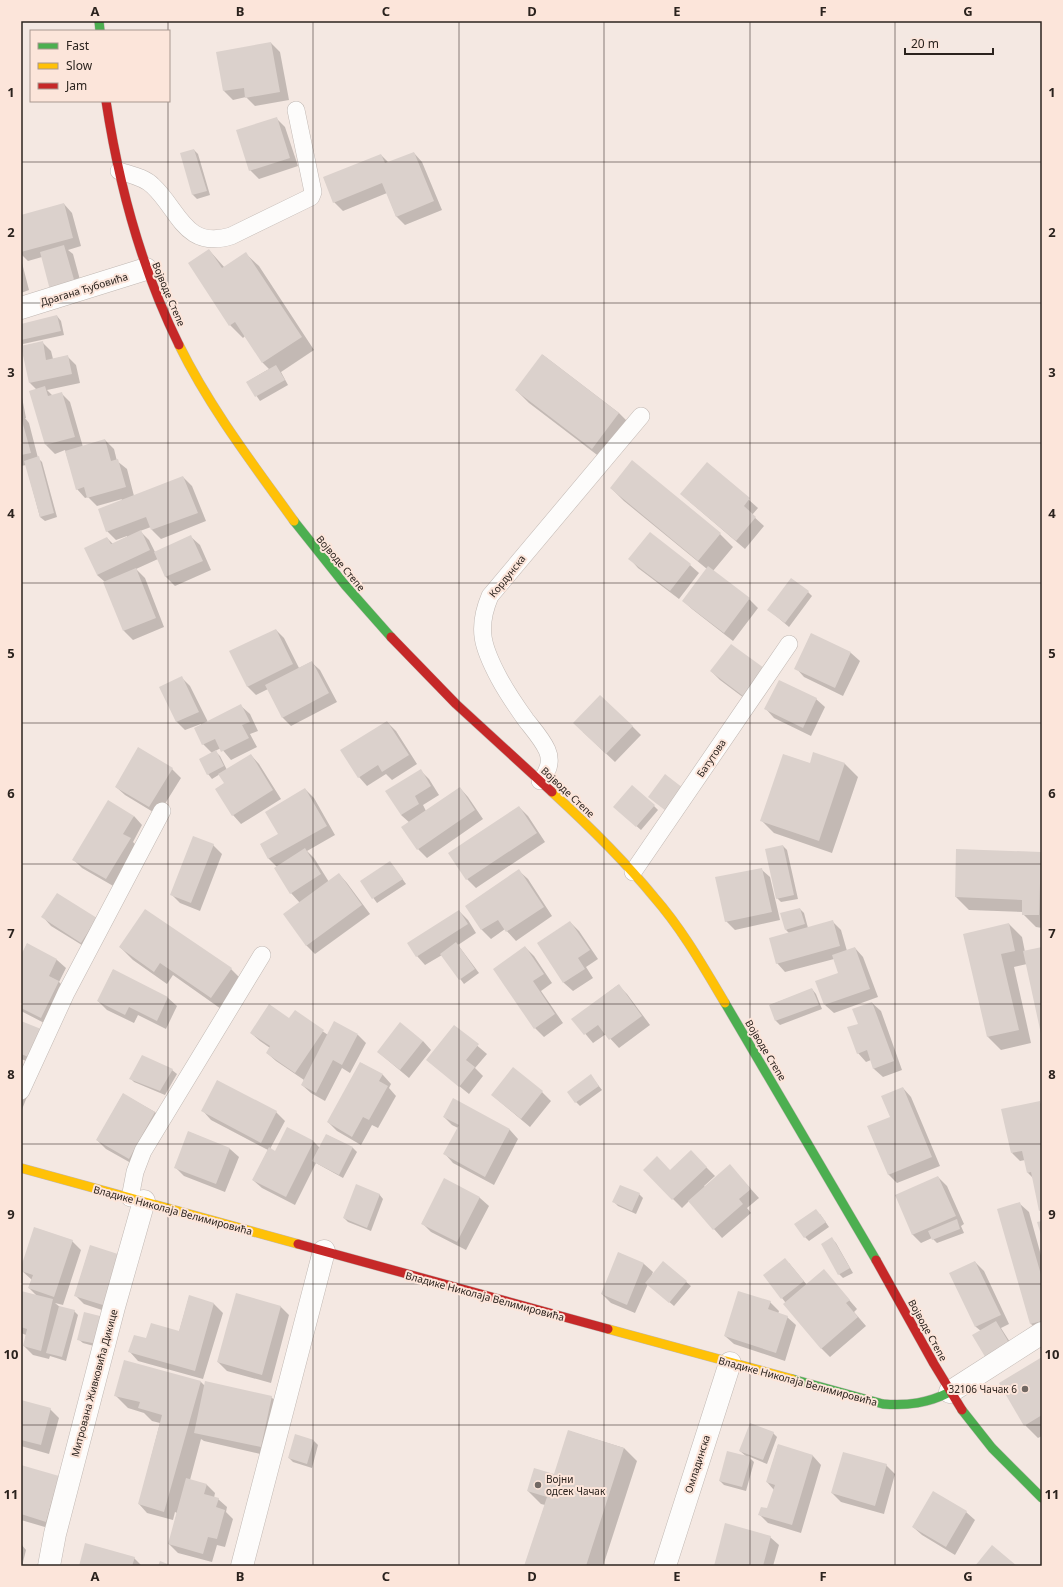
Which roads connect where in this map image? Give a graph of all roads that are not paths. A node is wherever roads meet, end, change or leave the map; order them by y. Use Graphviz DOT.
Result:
graph roads {
  1 [pos="106,102"];
  2 [pos="296,110"];
  3 [pos="119,172"];
  4 [pos="146,269"];
  5 [pos="21,308"];
  6 [pos="641,416"];
  7 [pos="789,644"];
  8 [pos="540,781"];
  9 [pos="162,811"];
  10 [pos="633,872"];
  11 [pos="262,955"];
  12 [pos="21,1091"];
  13 [pos="21,1168"];
  14 [pos="137,1200"];
  15 [pos="324,1251"];
  16 [pos="1042,1333"];
  17 [pos="730,1363"];
  18 [pos="950,1392"];
  19 [pos="1042,1498"];
  20 [pos="49,1566"];
  21 [pos="242,1566"];
  22 [pos="665,1566"];
  1 -- 3 [label="main road, Војводе Степе"];
  2 -- 3 [label="lane"];
  3 -- 4 [label="main road, Војводе Степе"];
  4 -- 5 [label="street, Драгана Ћубовића"];
  4 -- 8 [label="main road, Војводе Степе"];
  6 -- 8 [label="lane, Кордунска"];
  7 -- 10 [label="lane, Батутова"];
  8 -- 10 [label="main road, Војводе Степе"];
  9 -- 12 [label="lane"];
  10 -- 18 [label="main road, Војводе Степе"];
  11 -- 14 [label="lane"];
  13 -- 14 [label="main road, Владике Николаја Велимировића"];
  14 -- 15 [label="main road, Владике Николаја Велимировића"];
  14 -- 20 [label="street, Митрована Живковића Дикице"];
  15 -- 17 [label="main road, Владике Николаја Велимировића"];
  15 -- 21 [label="street"];
  16 -- 18 [label="street"];
  17 -- 18 [label="main road, Владике Николаја Велимировића"];
  17 -- 22 [label="street, Омладинска"];
  18 -- 19 [label="main road, Војводе Степе"];
}
